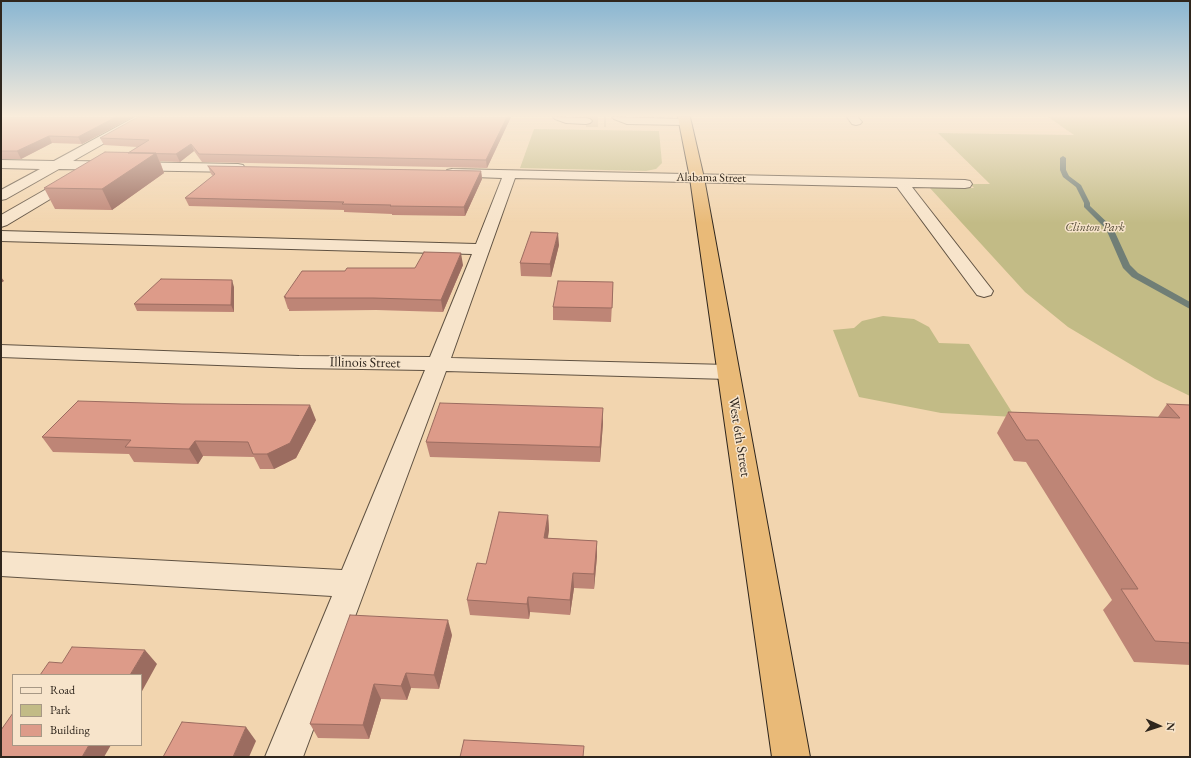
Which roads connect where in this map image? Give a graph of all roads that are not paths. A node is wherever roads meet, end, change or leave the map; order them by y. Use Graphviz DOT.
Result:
graph roads {
  1 [pos="80,152"];
  2 [pos="691,152"];
  3 [pos="1,164"];
  4 [pos="57,165"];
  5 [pos="248,169"];
  6 [pos="438,172"];
  7 [pos="510,174"];
  8 [pos="697,178"];
  9 [pos="900,182"];
  10 [pos="965,184"];
  11 [pos="62,186"];
  12 [pos="1,196"];
  13 [pos="42,197"];
  14 [pos="1,222"];
  15 [pos="1,236"];
  16 [pos="482,249"];
  17 [pos="984,292"];
  18 [pos="1,351"];
  19 [pos="438,364"];
  20 [pos="728,372"];
  21 [pos="1,564"];
  22 [pos="352,584"];
  23 [pos="284,757"];
  24 [pos="791,757"];
  1 -- 4 [label="street"];
  2 -- 8 [label="highway, West 6th Street"];
  3 -- 4 [label="street"];
  4 -- 5 [label="street"];
  4 -- 12 [label="street"];
  6 -- 7 [label="street, Alabama Street"];
  7 -- 8 [label="street, Alabama Street"];
  7 -- 16 [label="street"];
  8 -- 9 [label="street, Alabama Street"];
  8 -- 20 [label="highway, West 6th Street"];
  9 -- 10 [label="street, Alabama Street"];
  9 -- 17 [label="street"];
  11 -- 13 [label="street"];
  12 -- 13 [label="street"];
  13 -- 14 [label="street"];
  15 -- 16 [label="street"];
  16 -- 19 [label="street"];
  18 -- 19 [label="street, Illinois Street"];
  19 -- 20 [label="street, Illinois Street"];
  19 -- 22 [label="street"];
  20 -- 24 [label="highway, West 6th Street"];
  21 -- 22 [label="street"];
  22 -- 23 [label="street"];
}
